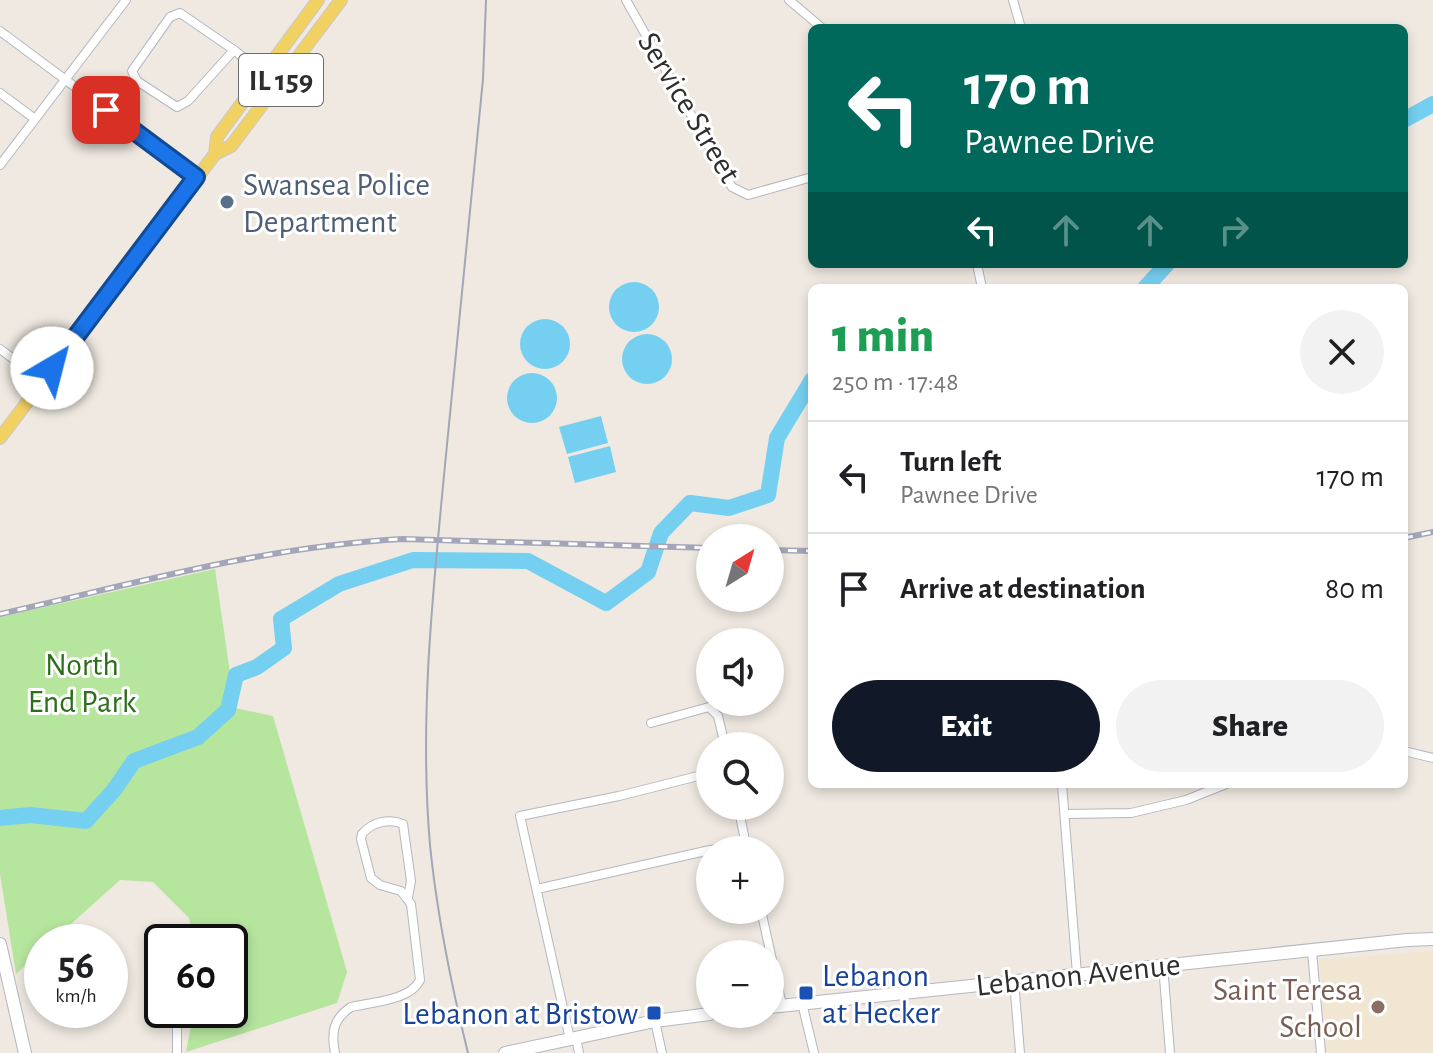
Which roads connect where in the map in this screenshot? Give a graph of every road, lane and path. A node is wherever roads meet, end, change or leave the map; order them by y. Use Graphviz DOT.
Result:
graph roads {
  1 [pos="126,0"];
  2 [pos="318,0"];
  3 [pos="341,0"];
  4 [pos="626,0"];
  5 [pos="789,0"];
  6 [pos="1013,0"];
  7 [pos="817,24"];
  8 [pos="1020,24"];
  9 [pos="0,31"];
  10 [pos="234,50"];
  11 [pos="263,74"];
  12 [pos="65,79"];
  13 [pos="278,85"];
  14 [pos="0,93"];
  15 [pos="35,119"];
  16 [pos="215,154"];
  17 [pos="0,165"];
  18 [pos="196,177"];
  19 [pos="808,178"];
  20 [pos="0,349"];
  21 [pos="43,381"];
  22 [pos="0,438"];
  23 [pos="651,723"];
  24 [pos="722,732"];
  25 [pos="1408,752"];
  26 [pos="1433,758"];
  27 [pos="696,777"];
  28 [pos="1062,788"];
  29 [pos="1216,788"];
  30 [pos="1065,814"];
  31 [pos="696,853"];
  32 [pos="537,889"];
  33 [pos="408,897"];
  34 [pos="1433,939"];
  35 [pos="0,944"];
  36 [pos="1312,951"];
  37 [pos="1163,965"];
  38 [pos="1077,974"];
  39 [pos="1014,981"];
  40 [pos="802,1003"];
  41 [pos="784,1005"];
  42 [pos="696,1016"];
  43 [pos="655,1021"];
  44 [pos="177,1028"];
  45 [pos="573,1038"];
  46 [pos="25,1053"];
  47 [pos="177,1053"];
  48 [pos="335,1053"];
  49 [pos="505,1053"];
  50 [pos="579,1053"];
  51 [pos="662,1053"];
  52 [pos="814,1053"];
  53 [pos="1020,1053"];
  54 [pos="1170,1053"];
  55 [pos="1321,1053"];
  1 -- 12 [label="street"];
  2 -- 11 [label="main road, IL 159"];
  3 -- 13 [label="main road, IL 159"];
  4 -- 19 [label="street, Service Street"];
  5 -- 7 [label="street"];
  6 -- 8 [label="street"];
  9 -- 12 [label="street"];
  10 -- 10 [label="street"];
  10 -- 11 [label="street"];
  11 -- 13 [label="street"];
  11 -- 16 [label="main road, IL 159"];
  12 -- 15 [label="street"];
  12 -- 18 [label="street"];
  13 -- 16 [label="main road, IL 159"];
  14 -- 15 [label="street"];
  15 -- 17 [label="street"];
  16 -- 18 [label="main road, IL 159"];
  18 -- 21 [label="main road, IL 159"];
  20 -- 21 [label="street"];
  21 -- 22 [label="main road, IL 159"];
  23 -- 24 [label="street"];
  25 -- 26 [label="street"];
  27 -- 32 [label="street"];
  28 -- 30 [label="street"];
  29 -- 30 [label="street"];
  30 -- 38 [label="street"];
  31 -- 32 [label="street"];
  32 -- 45 [label="street"];
  33 -- 33 [label="street"];
  33 -- 48 [label="street"];
  34 -- 36 [label="main road, Lebanon Avenue"];
  35 -- 46 [label="main road"];
  36 -- 37 [label="main road, Lebanon Avenue"];
  36 -- 55 [label="street"];
  37 -- 38 [label="main road, Lebanon Avenue"];
  37 -- 54 [label="street"];
  38 -- 39 [label="main road, Lebanon Avenue"];
  39 -- 40 [label="main road, Lebanon Avenue"];
  39 -- 53 [label="street"];
  40 -- 41 [label="main road, Lebanon Avenue"];
  40 -- 52 [label="street"];
  42 -- 43 [label="main road"];
  43 -- 45 [label="main road"];
  43 -- 51 [label="street"];
  44 -- 47 [label="street"];
  45 -- 49 [label="main road"];
  45 -- 50 [label="street"];
}
